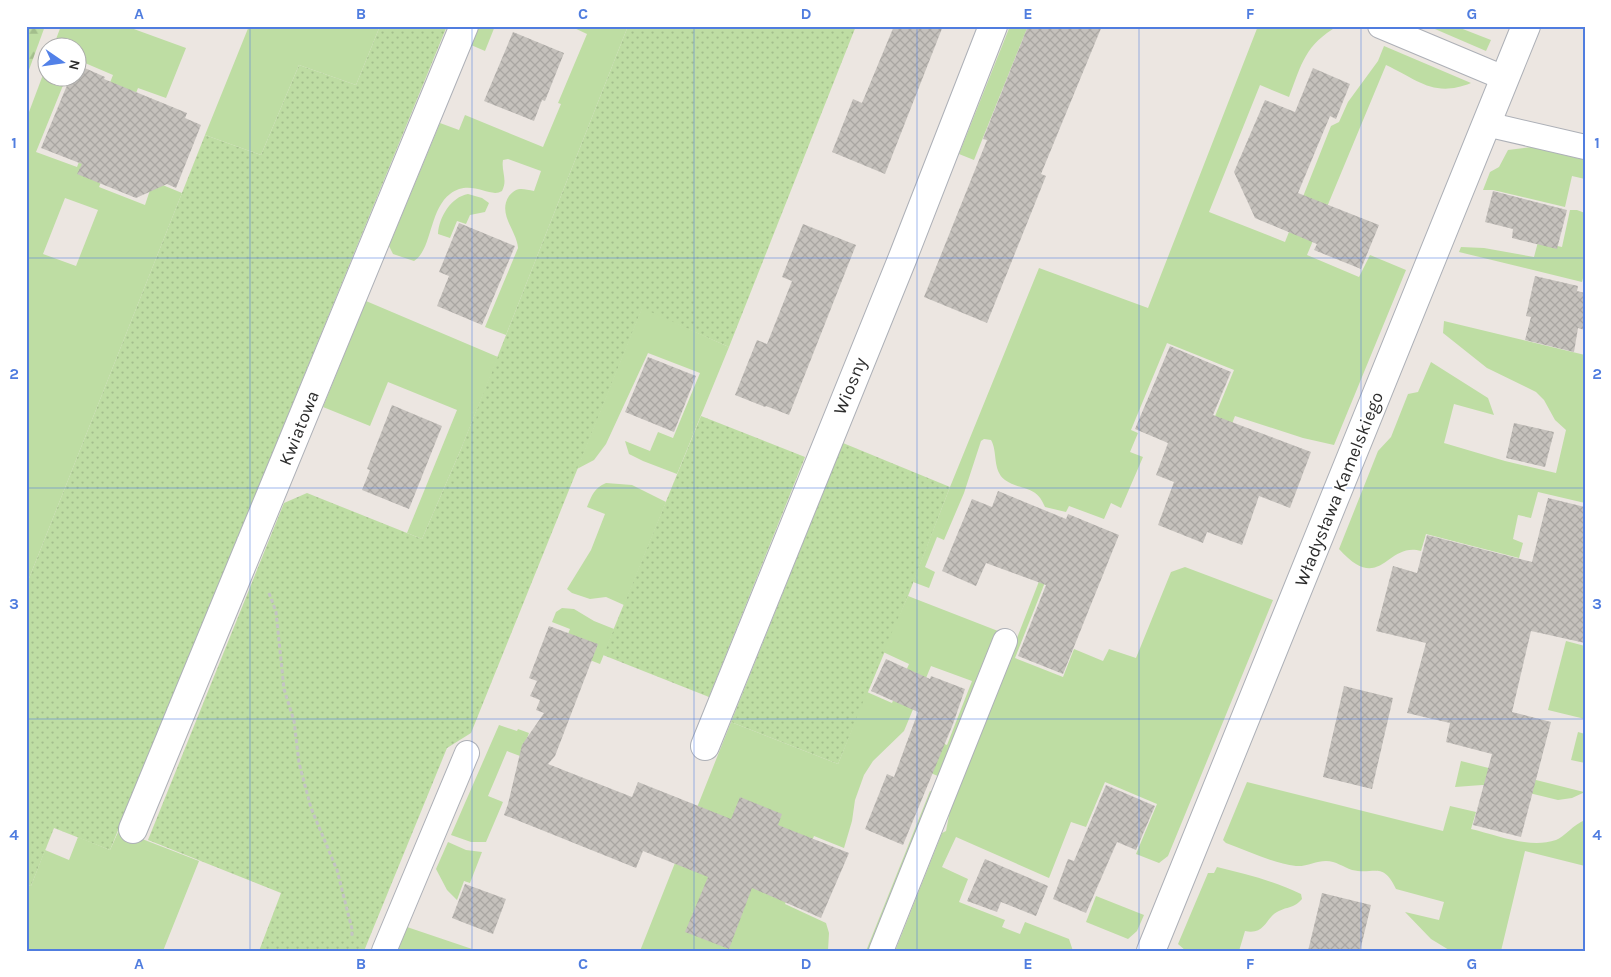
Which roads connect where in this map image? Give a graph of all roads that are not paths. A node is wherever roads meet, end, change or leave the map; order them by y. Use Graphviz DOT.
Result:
graph roads {
  1 [pos="464,26"];
  2 [pos="993,26"];
  3 [pos="1380,26"];
  4 [pos="1526,26"];
  5 [pos="1504,78"];
  6 [pos="1486,124"];
  7 [pos="1585,148"];
  8 [pos="1005,641"];
  9 [pos="705,746"];
  10 [pos="467,754"];
  11 [pos="133,828"];
  12 [pos="384,951"];
  13 [pos="882,951"];
  14 [pos="1151,951"];
  1 -- 11 [label="street, Kwiatowa"];
  2 -- 9 [label="street, Wiosny"];
  3 -- 5 [label="lane"];
  4 -- 5 [label="street, Władysława Kamelskiego"];
  5 -- 6 [label="street, Władysława Kamelskiego"];
  6 -- 7 [label="lane"];
  6 -- 14 [label="street, Władysława Kamelskiego"];
  8 -- 13 [label="lane"];
  10 -- 12 [label="lane"];
}
